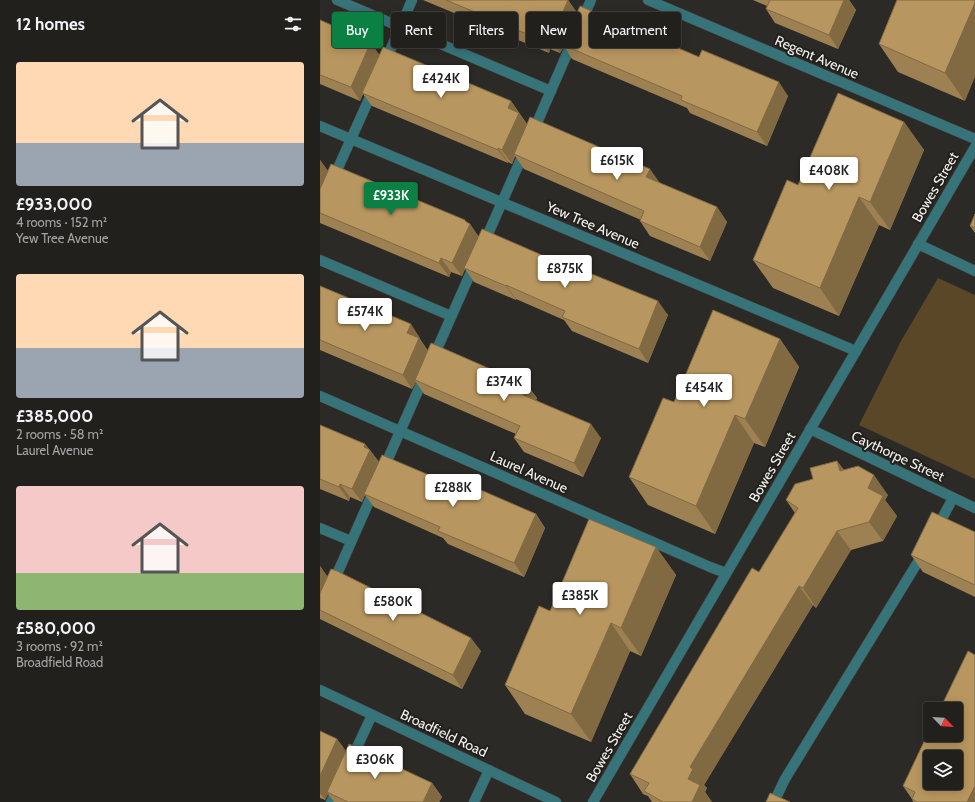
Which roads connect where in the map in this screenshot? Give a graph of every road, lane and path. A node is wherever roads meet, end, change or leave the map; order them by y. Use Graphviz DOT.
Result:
graph roads {
  1 [pos="337,0"];
  2 [pos="412,0"];
  3 [pos="591,0"];
  4 [pos="648,0"];
  5 [pos="407,12"];
  6 [pos="391,23"];
  7 [pos="446,46"];
  8 [pos="391,48"];
  9 [pos="382,68"];
  10 [pos="376,82"];
  11 [pos="551,91"];
  12 [pos="320,126"];
  13 [pos="351,139"];
  14 [pos="975,139"];
  15 [pos="974,150"];
  16 [pos="329,188"];
  17 [pos="502,202"];
  18 [pos="918,244"];
  19 [pos="320,260"];
  20 [pos="975,271"];
  21 [pos="451,316"];
  22 [pos="856,350"];
  23 [pos="320,396"];
  24 [pos="810,430"];
  25 [pos="400,431"];
  26 [pos="952,498"];
  27 [pos="975,508"];
  28 [pos="320,528"];
  29 [pos="351,541"];
  30 [pos="726,573"];
  31 [pos="329,590"];
  32 [pos="320,690"];
  33 [pos="372,715"];
  34 [pos="347,767"];
  35 [pos="489,770"];
  36 [pos="341,781"];
  37 [pos="331,802"];
  38 [pos="474,802"];
  39 [pos="556,802"];
  40 [pos="593,802"];
  41 [pos="774,802"];
  1 -- 6 [label="street"];
  2 -- 5 [label="street"];
  3 -- 11 [label="street"];
  4 -- 14 [label="street, Regent Avenue"];
  7 -- 11 [label="street"];
  8 -- 9 [label="street"];
  10 -- 13 [label="street"];
  11 -- 17 [label="street"];
  12 -- 13 [label="street, Yew Tree Avenue"];
  13 -- 16 [label="street"];
  13 -- 17 [label="street, Yew Tree Avenue"];
  15 -- 18 [label="street, Bowes Street"];
  17 -- 21 [label="street"];
  17 -- 22 [label="street, Yew Tree Avenue"];
  18 -- 20 [label="street"];
  18 -- 22 [label="street, Bowes Street"];
  19 -- 21 [label="street"];
  21 -- 25 [label="street"];
  22 -- 24 [label="street, Bowes Street"];
  23 -- 25 [label="street, Laurel Avenue"];
  24 -- 26 [label="street, Caythorpe Street"];
  24 -- 30 [label="street, Bowes Street"];
  25 -- 29 [label="street"];
  25 -- 30 [label="street, Laurel Avenue"];
  26 -- 27 [label="street, Caythorpe Street"];
  26 -- 41 [label="street"];
  28 -- 29 [label="street"];
  29 -- 31 [label="street"];
  30 -- 40 [label="street, Bowes Street"];
  32 -- 33 [label="street, Broadfield Road"];
  33 -- 34 [label="street"];
  33 -- 35 [label="street, Broadfield Road"];
  35 -- 38 [label="street"];
  35 -- 39 [label="street, Broadfield Road"];
  36 -- 37 [label="street"];
}
